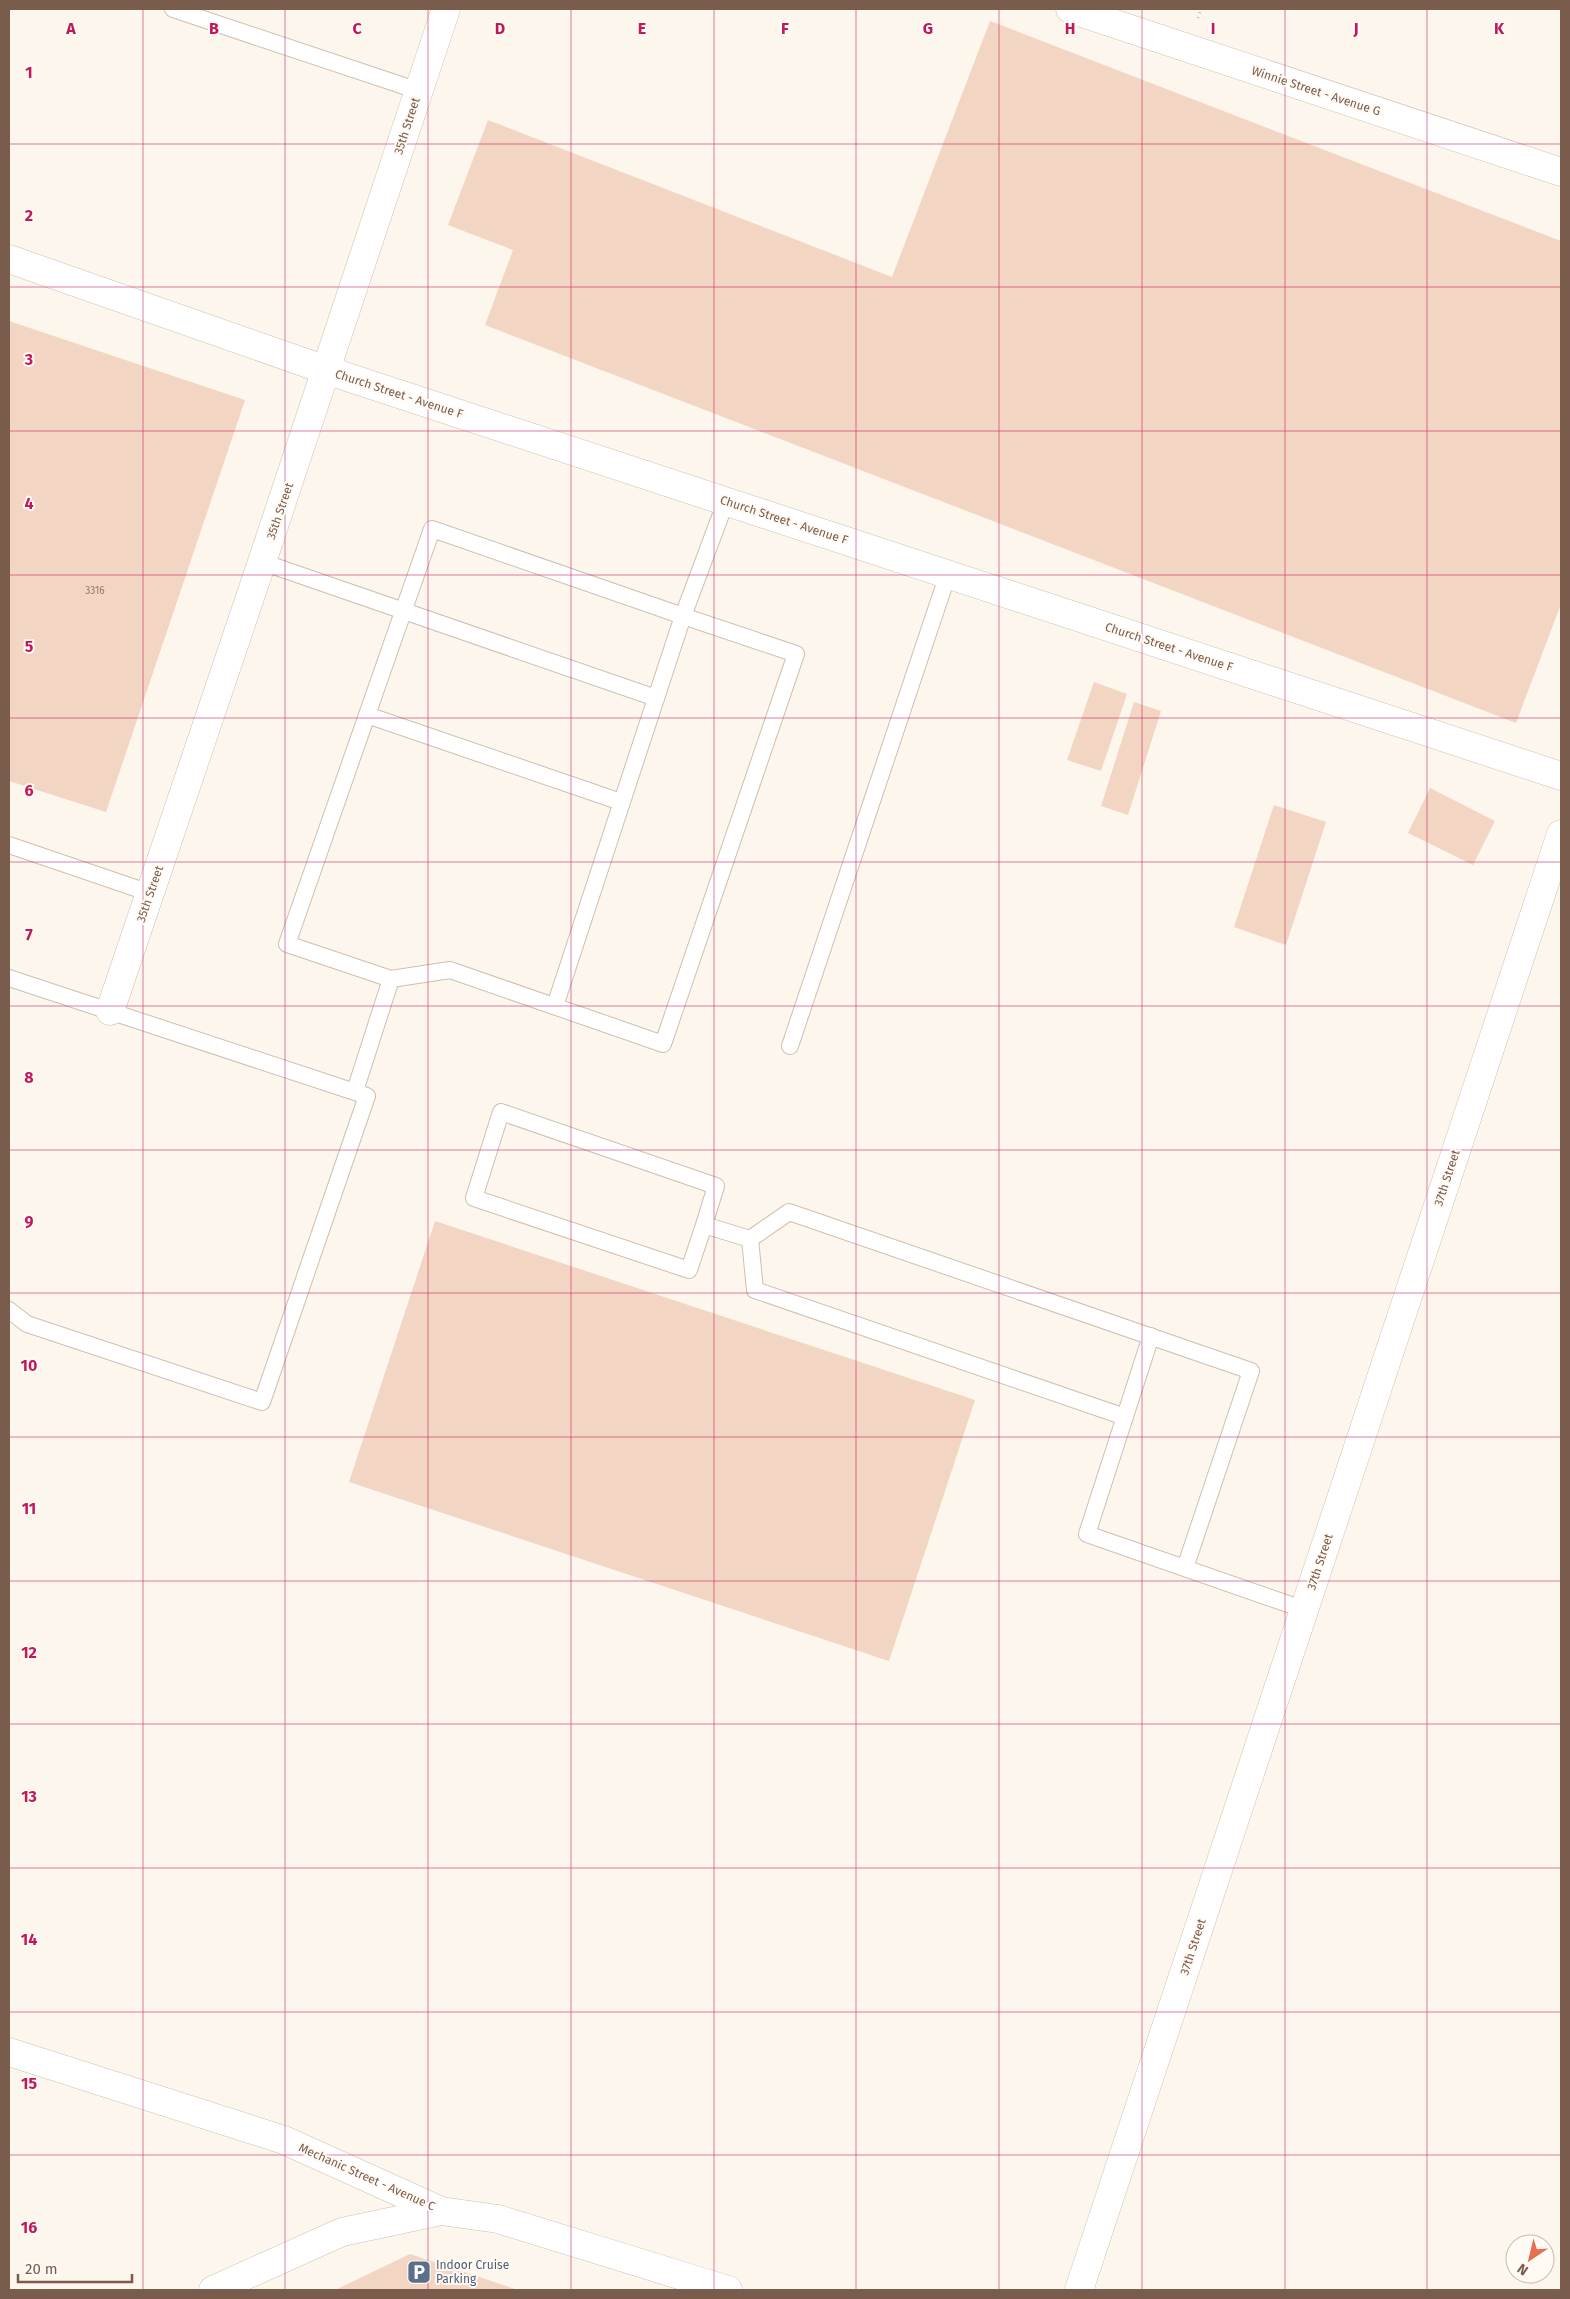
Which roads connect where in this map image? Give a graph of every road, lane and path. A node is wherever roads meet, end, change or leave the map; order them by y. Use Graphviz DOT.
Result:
graph roads {
  1 [pos="173,9"];
  2 [pos="446,9"];
  3 [pos="1070,9"];
  4 [pos="1134,19"];
  5 [pos="419,92"];
  6 [pos="1561,172"];
  7 [pos="9,259"];
  8 [pos="326,370"];
  9 [pos="726,501"];
  10 [pos="262,562"];
  11 [pos="948,574"];
  12 [pos="404,613"];
  13 [pos="683,616"];
  14 [pos="656,698"];
  15 [pos="367,715"];
  16 [pos="1561,776"];
  17 [pos="621,802"];
  18 [pos="1561,834"];
  19 [pos="9,845"];
  20 [pos="150,893"];
  21 [pos="9,978"];
  22 [pos="391,979"];
  23 [pos="555,1006"];
  24 [pos="110,1011"];
  25 [pos="790,1046"];
  26 [pos="355,1091"];
  27 [pos="704,1225"];
  28 [pos="750,1239"];
  29 [pos="9,1310"];
  30 [pos="1151,1336"];
  31 [pos="1125,1417"];
  32 [pos="1185,1568"];
  33 [pos="1305,1610"];
  34 [pos="9,2052"];
  35 [pos="441,2211"];
  36 [pos="213,2290"];
  37 [pos="728,2290"];
  38 [pos="1079,2290"];
  1 -- 5 [label="lane"];
  2 -- 5 [label="street, 35th Street"];
  3 -- 4 [label="street, Winnie Street - Avenue G"];
  4 -- 6 [label="street, Winnie Street - Avenue G"];
  5 -- 8 [label="street, 35th Street"];
  7 -- 8 [label="street, Church Street - Avenue F"];
  8 -- 9 [label="street, Church Street - Avenue F"];
  8 -- 10 [label="street, 35th Street"];
  9 -- 11 [label="street, Church Street - Avenue F"];
  9 -- 13 [label="lane"];
  10 -- 12 [label="lane"];
  10 -- 20 [label="street, 35th Street"];
  11 -- 16 [label="street, Church Street - Avenue F"];
  11 -- 25 [label="lane"];
  12 -- 13 [label="lane"];
  12 -- 14 [label="lane"];
  12 -- 15 [label="lane"];
  13 -- 14 [label="lane"];
  13 -- 23 [label="lane"];
  14 -- 17 [label="lane"];
  15 -- 17 [label="lane"];
  15 -- 22 [label="lane"];
  17 -- 23 [label="lane"];
  18 -- 33 [label="street, 37th Street"];
  19 -- 20 [label="lane"];
  20 -- 24 [label="street, 35th Street"];
  21 -- 24 [label="lane"];
  22 -- 23 [label="lane"];
  22 -- 26 [label="lane"];
  24 -- 26 [label="lane"];
  26 -- 29 [label="lane"];
  27 -- 27 [label="lane"];
  27 -- 28 [label="lane"];
  28 -- 30 [label="lane"];
  28 -- 31 [label="lane"];
  30 -- 31 [label="lane"];
  30 -- 32 [label="lane"];
  31 -- 32 [label="lane"];
  32 -- 33 [label="lane"];
  33 -- 38 [label="street, 37th Street"];
  34 -- 35 [label="street, Mechanic Street - Avenue C"];
  35 -- 36 [label="street"];
  35 -- 37 [label="street, Mechanic Street - Avenue C"];
}
